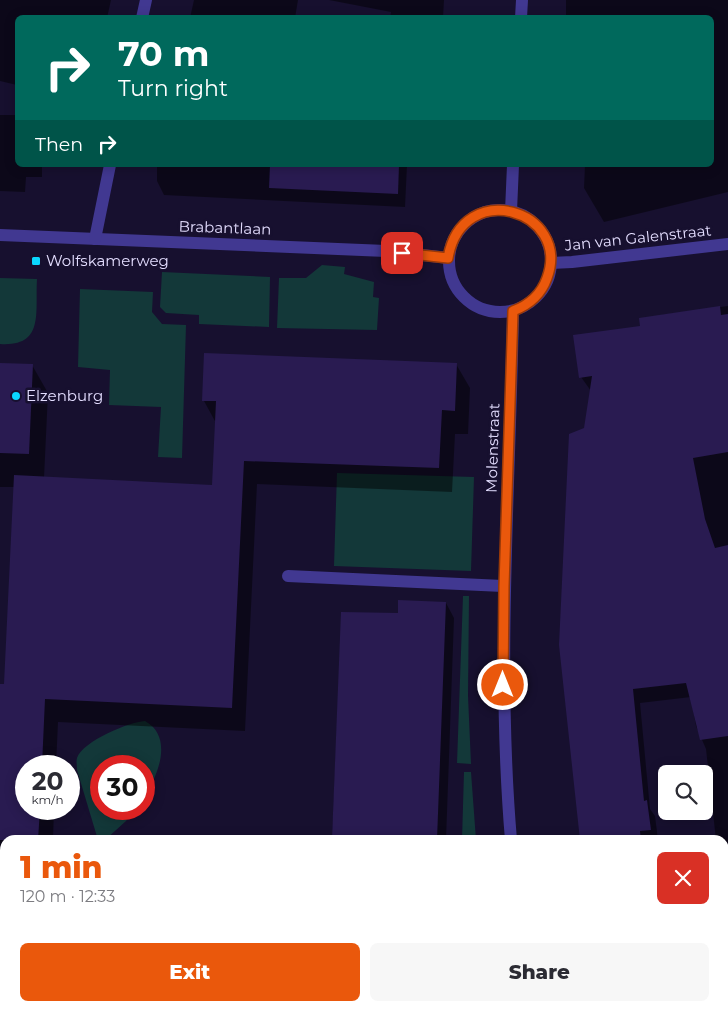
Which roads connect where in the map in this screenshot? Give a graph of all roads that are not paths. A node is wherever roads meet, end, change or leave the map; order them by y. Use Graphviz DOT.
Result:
graph roads {
  1 [pos="146,0"];
  2 [pos="522,0"];
  3 [pos="143,15"];
  4 [pos="521,15"];
  5 [pos="110,167"];
  6 [pos="514,167"];
  7 [pos="511,211"];
  8 [pos="0,235"];
  9 [pos="94,239"];
  10 [pos="728,244"];
  11 [pos="448,258"];
  12 [pos="551,263"];
  13 [pos="513,311"];
  14 [pos="288,576"];
  15 [pos="504,586"];
  16 [pos="511,835"];
  1 -- 3 [label="street"];
  2 -- 4 [label="street"];
  5 -- 9 [label="street"];
  6 -- 7 [label="street"];
  7 -- 11 [label="street"];
  7 -- 12 [label="street"];
  8 -- 9 [label="street, Brabantlaan"];
  9 -- 11 [label="street, Brabantlaan"];
  10 -- 12 [label="street, Jan van Galenstraat"];
  11 -- 13 [label="street"];
  12 -- 13 [label="street"];
  13 -- 15 [label="street, Molenstraat"];
  14 -- 15 [label="street"];
  15 -- 16 [label="street, Molenstraat"];
}
